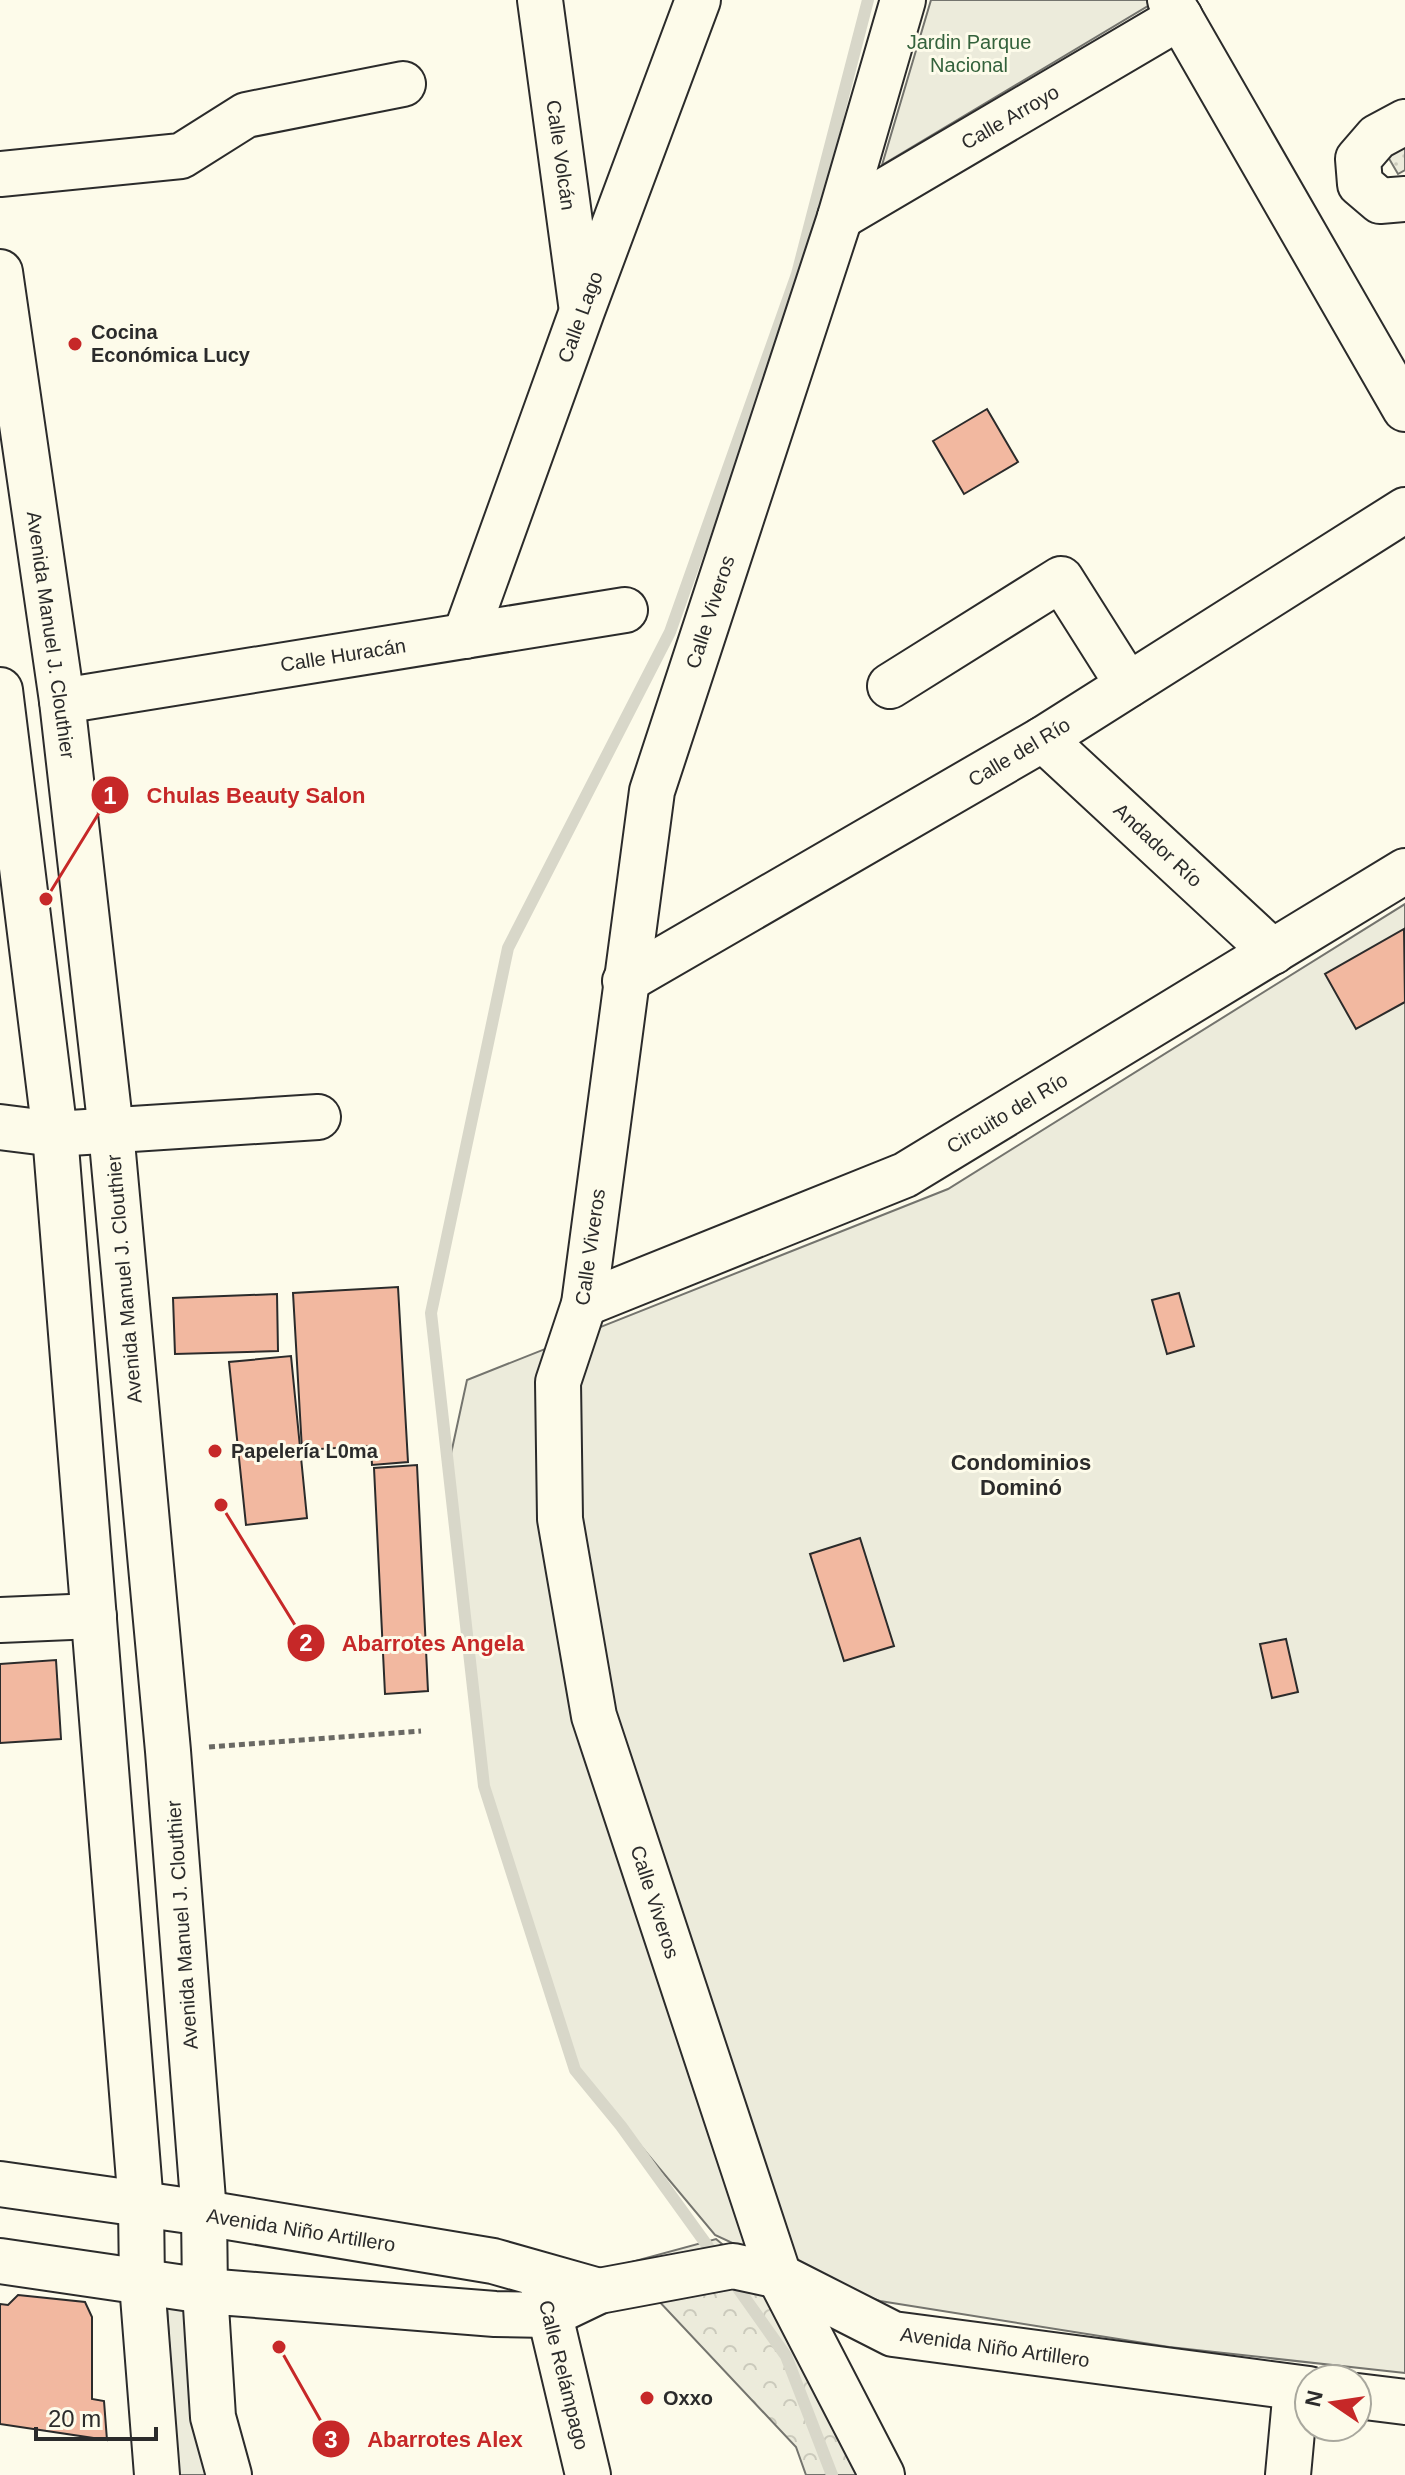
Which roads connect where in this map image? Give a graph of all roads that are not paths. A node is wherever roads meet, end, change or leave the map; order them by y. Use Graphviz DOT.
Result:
graph roads {
  1 [pos="540,0"];
  2 [pos="698,0"];
  3 [pos="903,0"];
  4 [pos="1175,9"];
  5 [pos="403,84"];
  6 [pos="1405,122"];
  7 [pos="0,174"];
  8 [pos="1405,199"];
  9 [pos="840,217"];
  10 [pos="0,272"];
  11 [pos="582,311"];
  12 [pos="1405,409"];
  13 [pos="1405,510"];
  14 [pos="625,610"];
  15 [pos="465,636"];
  16 [pos="1128,685"];
  17 [pos="890,686"];
  18 [pos="0,690"];
  19 [pos="62,701"];
  20 [pos="1043,739"];
  21 [pos="1405,871"];
  22 [pos="1273,952"];
  23 [pos="625,981"];
  24 [pos="318,1117"];
  25 [pos="0,1127"];
  26 [pos="111,1131"];
  27 [pos="55,1134"];
  28 [pos="584,1304"];
  29 [pos="94,1616"];
  30 [pos="0,1620"];
  31 [pos="0,2184"];
  32 [pos="141,2205"];
  33 [pos="204,2213"];
  34 [pos="0,2261"];
  35 [pos="779,2276"];
  36 [pos="142,2283"];
  37 [pos="205,2291"];
  38 [pos="545,2295"];
  39 [pos="1293,2388"];
  40 [pos="1373,2398"];
  41 [pos="1405,2402"];
  42 [pos="1294,2443"];
  43 [pos="157,2475"];
  44 [pos="229,2475"];
  45 [pos="588,2475"];
  46 [pos="882,2475"];
  47 [pos="1288,2475"];
  1 -- 11 [label="street, Calle Volcán"];
  2 -- 11 [label="street, Calle Lago"];
  3 -- 9 [label="street, Calle Viveros"];
  4 -- 9 [label="street, Calle Arroyo"];
  4 -- 12 [label="street"];
  5 -- 7 [label="street"];
  6 -- 8 [label="street"];
  9 -- 23 [label="street, Calle Viveros"];
  10 -- 19 [label="street, Avenida Manuel J. Clouthier"];
  11 -- 15 [label="street, Calle Lago"];
  13 -- 16 [label="street, Calle del Río"];
  14 -- 15 [label="street, Calle Huracán"];
  15 -- 19 [label="street, Calle Huracán"];
  16 -- 17 [label="street"];
  16 -- 20 [label="street, Calle del Río"];
  18 -- 27 [label="street"];
  19 -- 26 [label="street, Avenida Manuel J. Clouthier"];
  20 -- 22 [label="street, Andador Río"];
  20 -- 23 [label="street, Calle del Río"];
  21 -- 22 [label="street, Circuito del Río"];
  22 -- 28 [label="street, Circuito del Río"];
  23 -- 28 [label="street, Calle Viveros"];
  24 -- 26 [label="street"];
  25 -- 27 [label="street"];
  26 -- 27 [label="street"];
  26 -- 33 [label="street, Avenida Manuel J. Clouthier"];
  27 -- 29 [label="street"];
  28 -- 35 [label="street, Calle Viveros"];
  29 -- 30 [label="street"];
  29 -- 32 [label="street"];
  31 -- 32 [label="street, Avenida Niño Artillero"];
  32 -- 33 [label="street, Avenida Niño Artillero"];
  32 -- 36 [label="street"];
  33 -- 37 [label="street, Avenida Manuel J. Clouthier"];
  33 -- 38 [label="street, Avenida Niño Artillero"];
  34 -- 36 [label="street, Avenida Niño Artillero"];
  35 -- 38 [label="street, Avenida Niño Artillero"];
  35 -- 39 [label="street, Avenida Niño Artillero"];
  35 -- 46 [label="street, Calle Viveros"];
  36 -- 37 [label="street, Avenida Niño Artillero"];
  36 -- 43 [label="street"];
  37 -- 38 [label="street, Avenida Niño Artillero"];
  37 -- 44 [label="street, Avenida Manuel J. Clouthier"];
  38 -- 45 [label="street, Calle Relámpago"];
  40 -- 41 [label="street"];
  42 -- 47 [label="street"];
}
